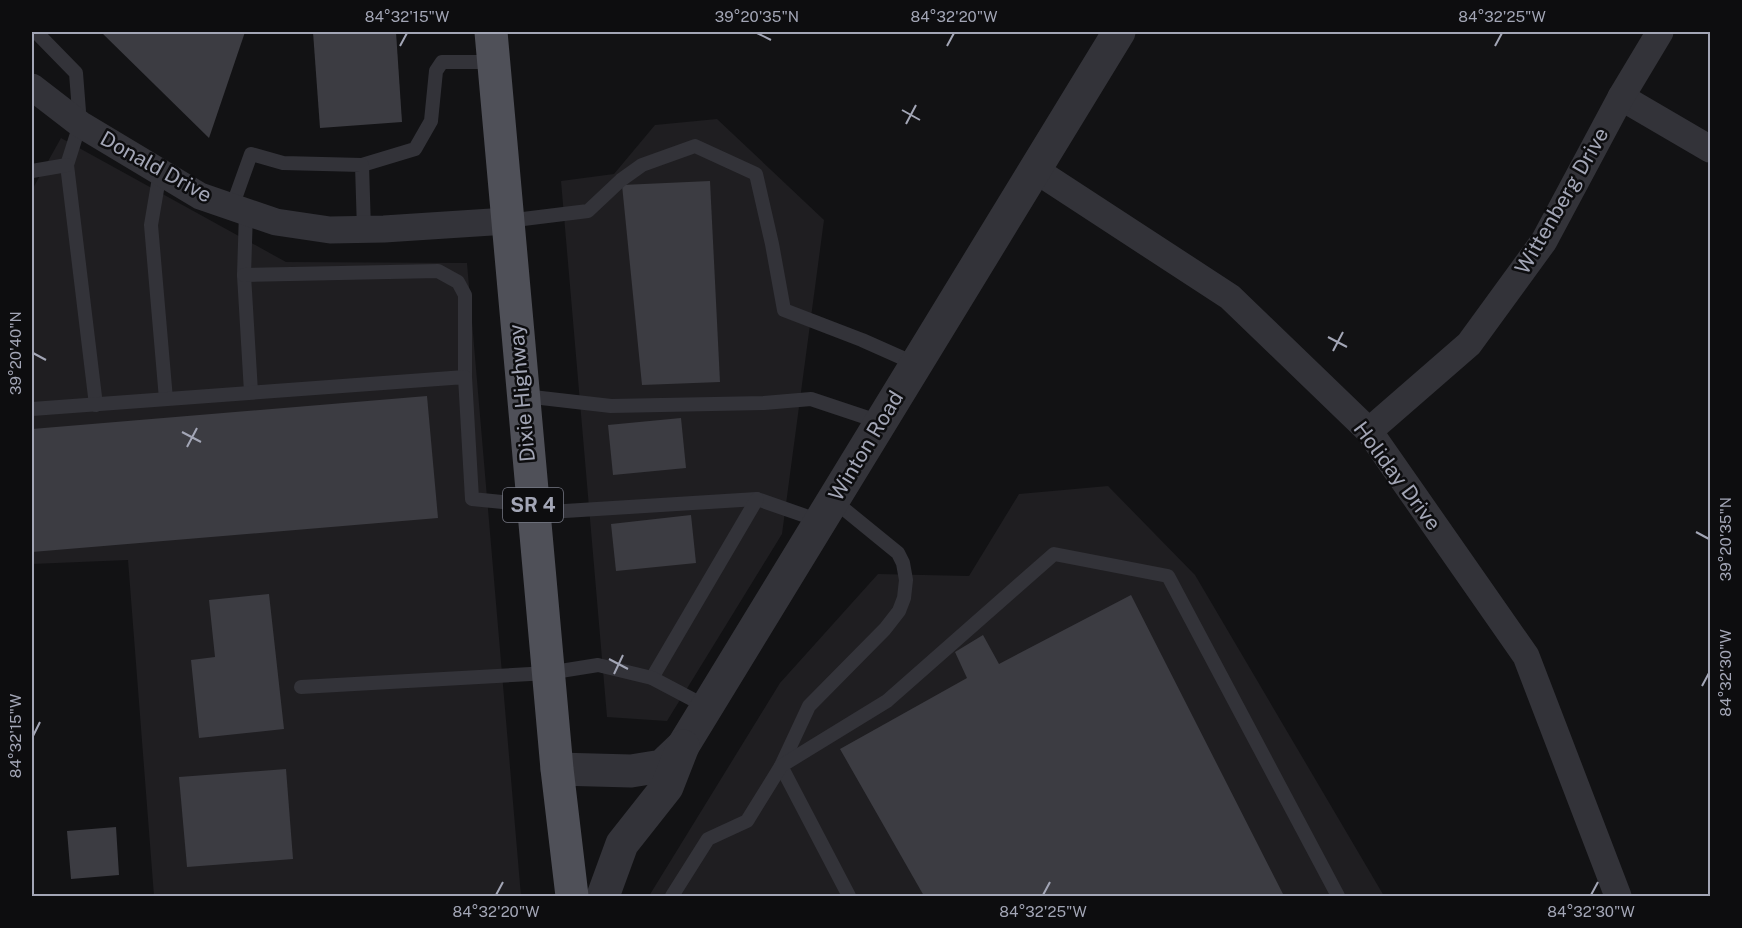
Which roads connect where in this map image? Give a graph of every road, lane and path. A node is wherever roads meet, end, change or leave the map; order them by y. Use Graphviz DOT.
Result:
graph roads {
  1 [pos="36,32"];
  2 [pos="1119,32"];
  3 [pos="1660,32"];
  4 [pos="492,46"];
  5 [pos="32,87"];
  6 [pos="1621,97"];
  7 [pos="80,124"];
  8 [pos="1710,149"];
  9 [pos="67,165"];
  10 [pos="362,165"];
  11 [pos="1034,169"];
  12 [pos="32,171"];
  13 [pos="160,172"];
  14 [pos="239,209"];
  15 [pos="507,221"];
  16 [pos="364,230"];
  17 [pos="244,275"];
  18 [pos="916,364"];
  19 [pos="465,377"];
  20 [pos="251,392"];
  21 [pos="523,395"];
  22 [pos="166,399"];
  23 [pos="96,405"];
  24 [pos="32,410"];
  25 [pos="880,422"];
  26 [pos="1369,431"];
  27 [pos="758,499"];
  28 [pos="533,509"];
  29 [pos="827,510"];
  30 [pos="548,673"];
  31 [pos="652,678"];
  32 [pos="301,687"];
  33 [pos="707,707"];
  34 [pos="682,746"];
  35 [pos="781,766"];
  36 [pos="557,769"];
  37 [pos="572,897"];
  38 [pos="603,897"];
  39 [pos="672,897"];
  40 [pos="849,897"];
  41 [pos="1338,897"];
  42 [pos="1617,897"];
  1 -- 7 [label="lane"];
  2 -- 11 [label="street, Winton Road"];
  3 -- 6 [label="street, Wittenberg Drive"];
  4 -- 10 [label="lane"];
  4 -- 15 [label="main road, Dixie Highway / SR 4"];
  5 -- 7 [label="street, Donald Drive"];
  6 -- 8 [label="street"];
  6 -- 26 [label="street, Wittenberg Drive"];
  7 -- 9 [label="lane"];
  7 -- 13 [label="street, Donald Drive"];
  9 -- 12 [label="lane"];
  9 -- 23 [label="lane"];
  10 -- 14 [label="lane"];
  10 -- 16 [label="lane"];
  11 -- 18 [label="street, Winton Road"];
  11 -- 26 [label="street, Holiday Drive"];
  13 -- 14 [label="street, Donald Drive"];
  13 -- 22 [label="lane"];
  14 -- 16 [label="street, Donald Drive"];
  14 -- 17 [label="lane"];
  15 -- 16 [label="street, Donald Drive"];
  15 -- 18 [label="lane"];
  15 -- 21 [label="main road, Dixie Highway / SR 4"];
  17 -- 19 [label="lane"];
  17 -- 20 [label="lane"];
  18 -- 25 [label="street, Winton Road"];
  19 -- 20 [label="lane"];
  19 -- 28 [label="lane"];
  20 -- 22 [label="lane"];
  21 -- 25 [label="lane"];
  21 -- 28 [label="main road, Dixie Highway / SR 4"];
  22 -- 23 [label="lane"];
  23 -- 24 [label="lane"];
  25 -- 29 [label="street, Winton Road"];
  26 -- 42 [label="street, Holiday Drive"];
  27 -- 28 [label="lane"];
  27 -- 29 [label="lane"];
  27 -- 31 [label="lane"];
  28 -- 30 [label="main road, Dixie Highway / SR 4"];
  29 -- 33 [label="street, Winton Road"];
  29 -- 35 [label="lane"];
  30 -- 31 [label="lane"];
  30 -- 32 [label="lane"];
  30 -- 36 [label="main road, Dixie Highway / SR 4"];
  31 -- 33 [label="lane"];
  33 -- 34 [label="street, Winton Road"];
  34 -- 36 [label="street, Winton Road"];
  34 -- 38 [label="street"];
  35 -- 39 [label="lane"];
  35 -- 40 [label="lane"];
  35 -- 41 [label="lane"];
  36 -- 37 [label="main road, Dixie Highway / SR 4"];
}
